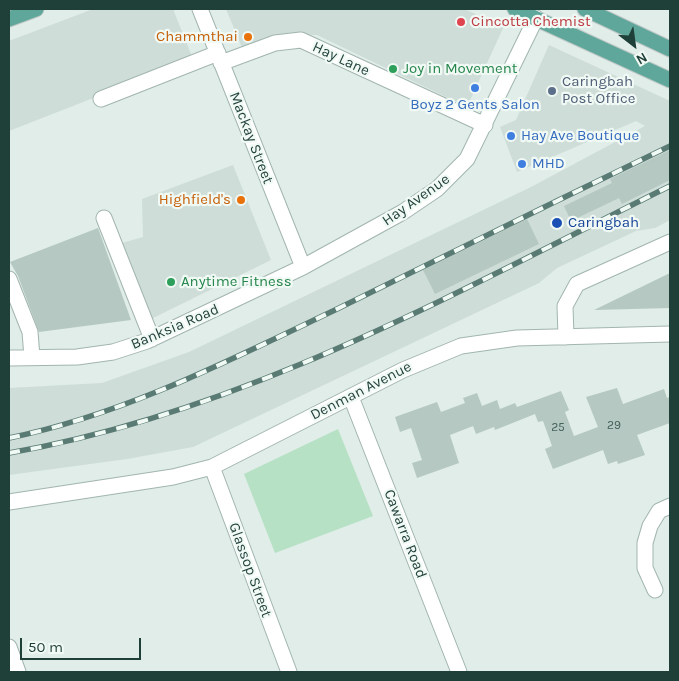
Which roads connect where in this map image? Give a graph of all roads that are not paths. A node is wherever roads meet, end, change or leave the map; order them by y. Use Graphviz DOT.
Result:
graph roads {
  1 [pos="36,9"];
  2 [pos="200,9"];
  3 [pos="515,9"];
  4 [pos="585,9"];
  5 [pos="538,14"];
  6 [pos="9,20"];
  7 [pos="670,49"];
  8 [pos="220,58"];
  9 [pos="670,80"];
  10 [pos="101,99"];
  11 [pos="484,125"];
  12 [pos="104,218"];
  13 [pos="670,242"];
  14 [pos="303,267"];
  15 [pos="9,279"];
  16 [pos="670,334"];
  17 [pos="566,337"];
  18 [pos="152,339"];
  19 [pos="32,357"];
  20 [pos="9,358"];
  21 [pos="351,397"];
  22 [pos="212,467"];
  23 [pos="9,502"];
  24 [pos="670,506"];
  25 [pos="655,590"];
  26 [pos="9,647"];
  27 [pos="18,672"];
  28 [pos="290,672"];
  29 [pos="459,672"];
  1 -- 6 [label="main road"];
  2 -- 8 [label="street, Mackay Street"];
  3 -- 5 [label="main road"];
  4 -- 7 [label="main road"];
  5 -- 9 [label="main road"];
  5 -- 11 [label="street, Hay Avenue"];
  8 -- 10 [label="street, Hay Lane"];
  8 -- 11 [label="street, Hay Lane"];
  8 -- 14 [label="street, Mackay Street"];
  11 -- 14 [label="street, Hay Avenue"];
  12 -- 18 [label="street"];
  13 -- 17 [label="street"];
  14 -- 18 [label="street, Banksia Road"];
  15 -- 19 [label="street"];
  16 -- 17 [label="street"];
  17 -- 21 [label="street, Denman Avenue"];
  18 -- 19 [label="street, Banksia Road"];
  19 -- 20 [label="street, Banksia Road"];
  21 -- 22 [label="street, Denman Avenue"];
  21 -- 29 [label="street, Cawarra Road"];
  22 -- 23 [label="street, Denman Avenue"];
  22 -- 28 [label="street, Glassop Street"];
  24 -- 25 [label="street"];
  26 -- 27 [label="street"];
}
